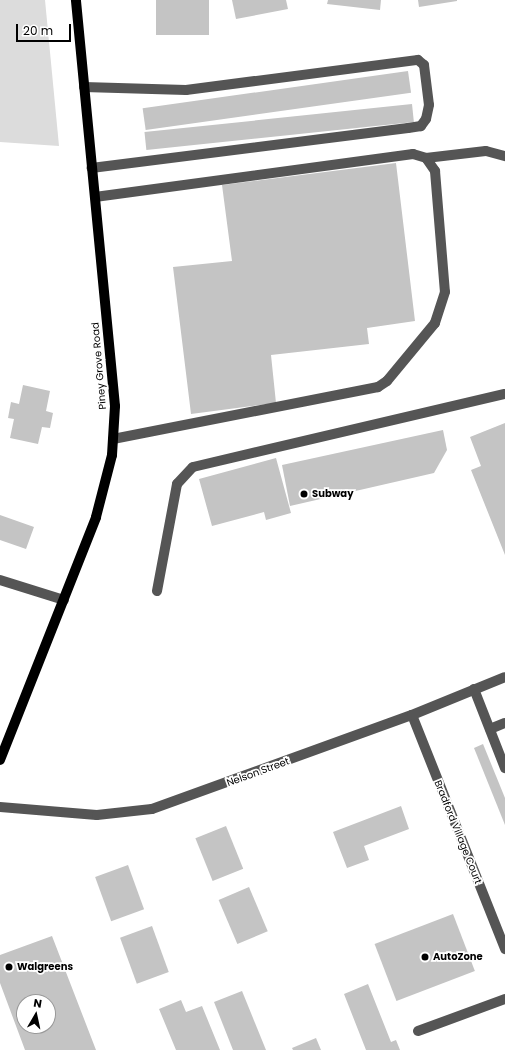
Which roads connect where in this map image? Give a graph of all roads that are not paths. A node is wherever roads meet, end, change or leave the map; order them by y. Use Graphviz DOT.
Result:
graph roads {
  1 [pos="76,0"];
  2 [pos="84,87"];
  3 [pos="505,156"];
  4 [pos="426,158"];
  5 [pos="92,168"];
  6 [pos="95,197"];
  7 [pos="505,394"];
  8 [pos="113,439"];
  9 [pos="0,580"];
  10 [pos="158,591"];
  11 [pos="64,600"];
  12 [pos="505,677"];
  13 [pos="474,689"];
  14 [pos="412,715"];
  15 [pos="505,723"];
  16 [pos="490,729"];
  17 [pos="0,760"];
  18 [pos="505,768"];
  19 [pos="0,807"];
  20 [pos="505,949"];
  21 [pos="505,999"];
  22 [pos="418,1031"];
  1 -- 2 [label="main road, Piney Grove Road"];
  2 -- 5 [label="main road, Piney Grove Road"];
  2 -- 5 [label="street"];
  3 -- 4 [label="street"];
  4 -- 6 [label="street"];
  4 -- 8 [label="street"];
  5 -- 6 [label="main road, Piney Grove Road"];
  6 -- 8 [label="main road, Piney Grove Road"];
  7 -- 10 [label="street"];
  8 -- 11 [label="main road, Piney Grove Road"];
  9 -- 11 [label="street"];
  11 -- 17 [label="main road, Piney Grove Road"];
  12 -- 13 [label="street, Nelson Street"];
  13 -- 14 [label="street, Nelson Street"];
  13 -- 16 [label="street"];
  14 -- 19 [label="street, Nelson Street"];
  14 -- 20 [label="street, Bradford Village Court"];
  15 -- 16 [label="street"];
  16 -- 18 [label="street"];
  21 -- 22 [label="street"];
}
